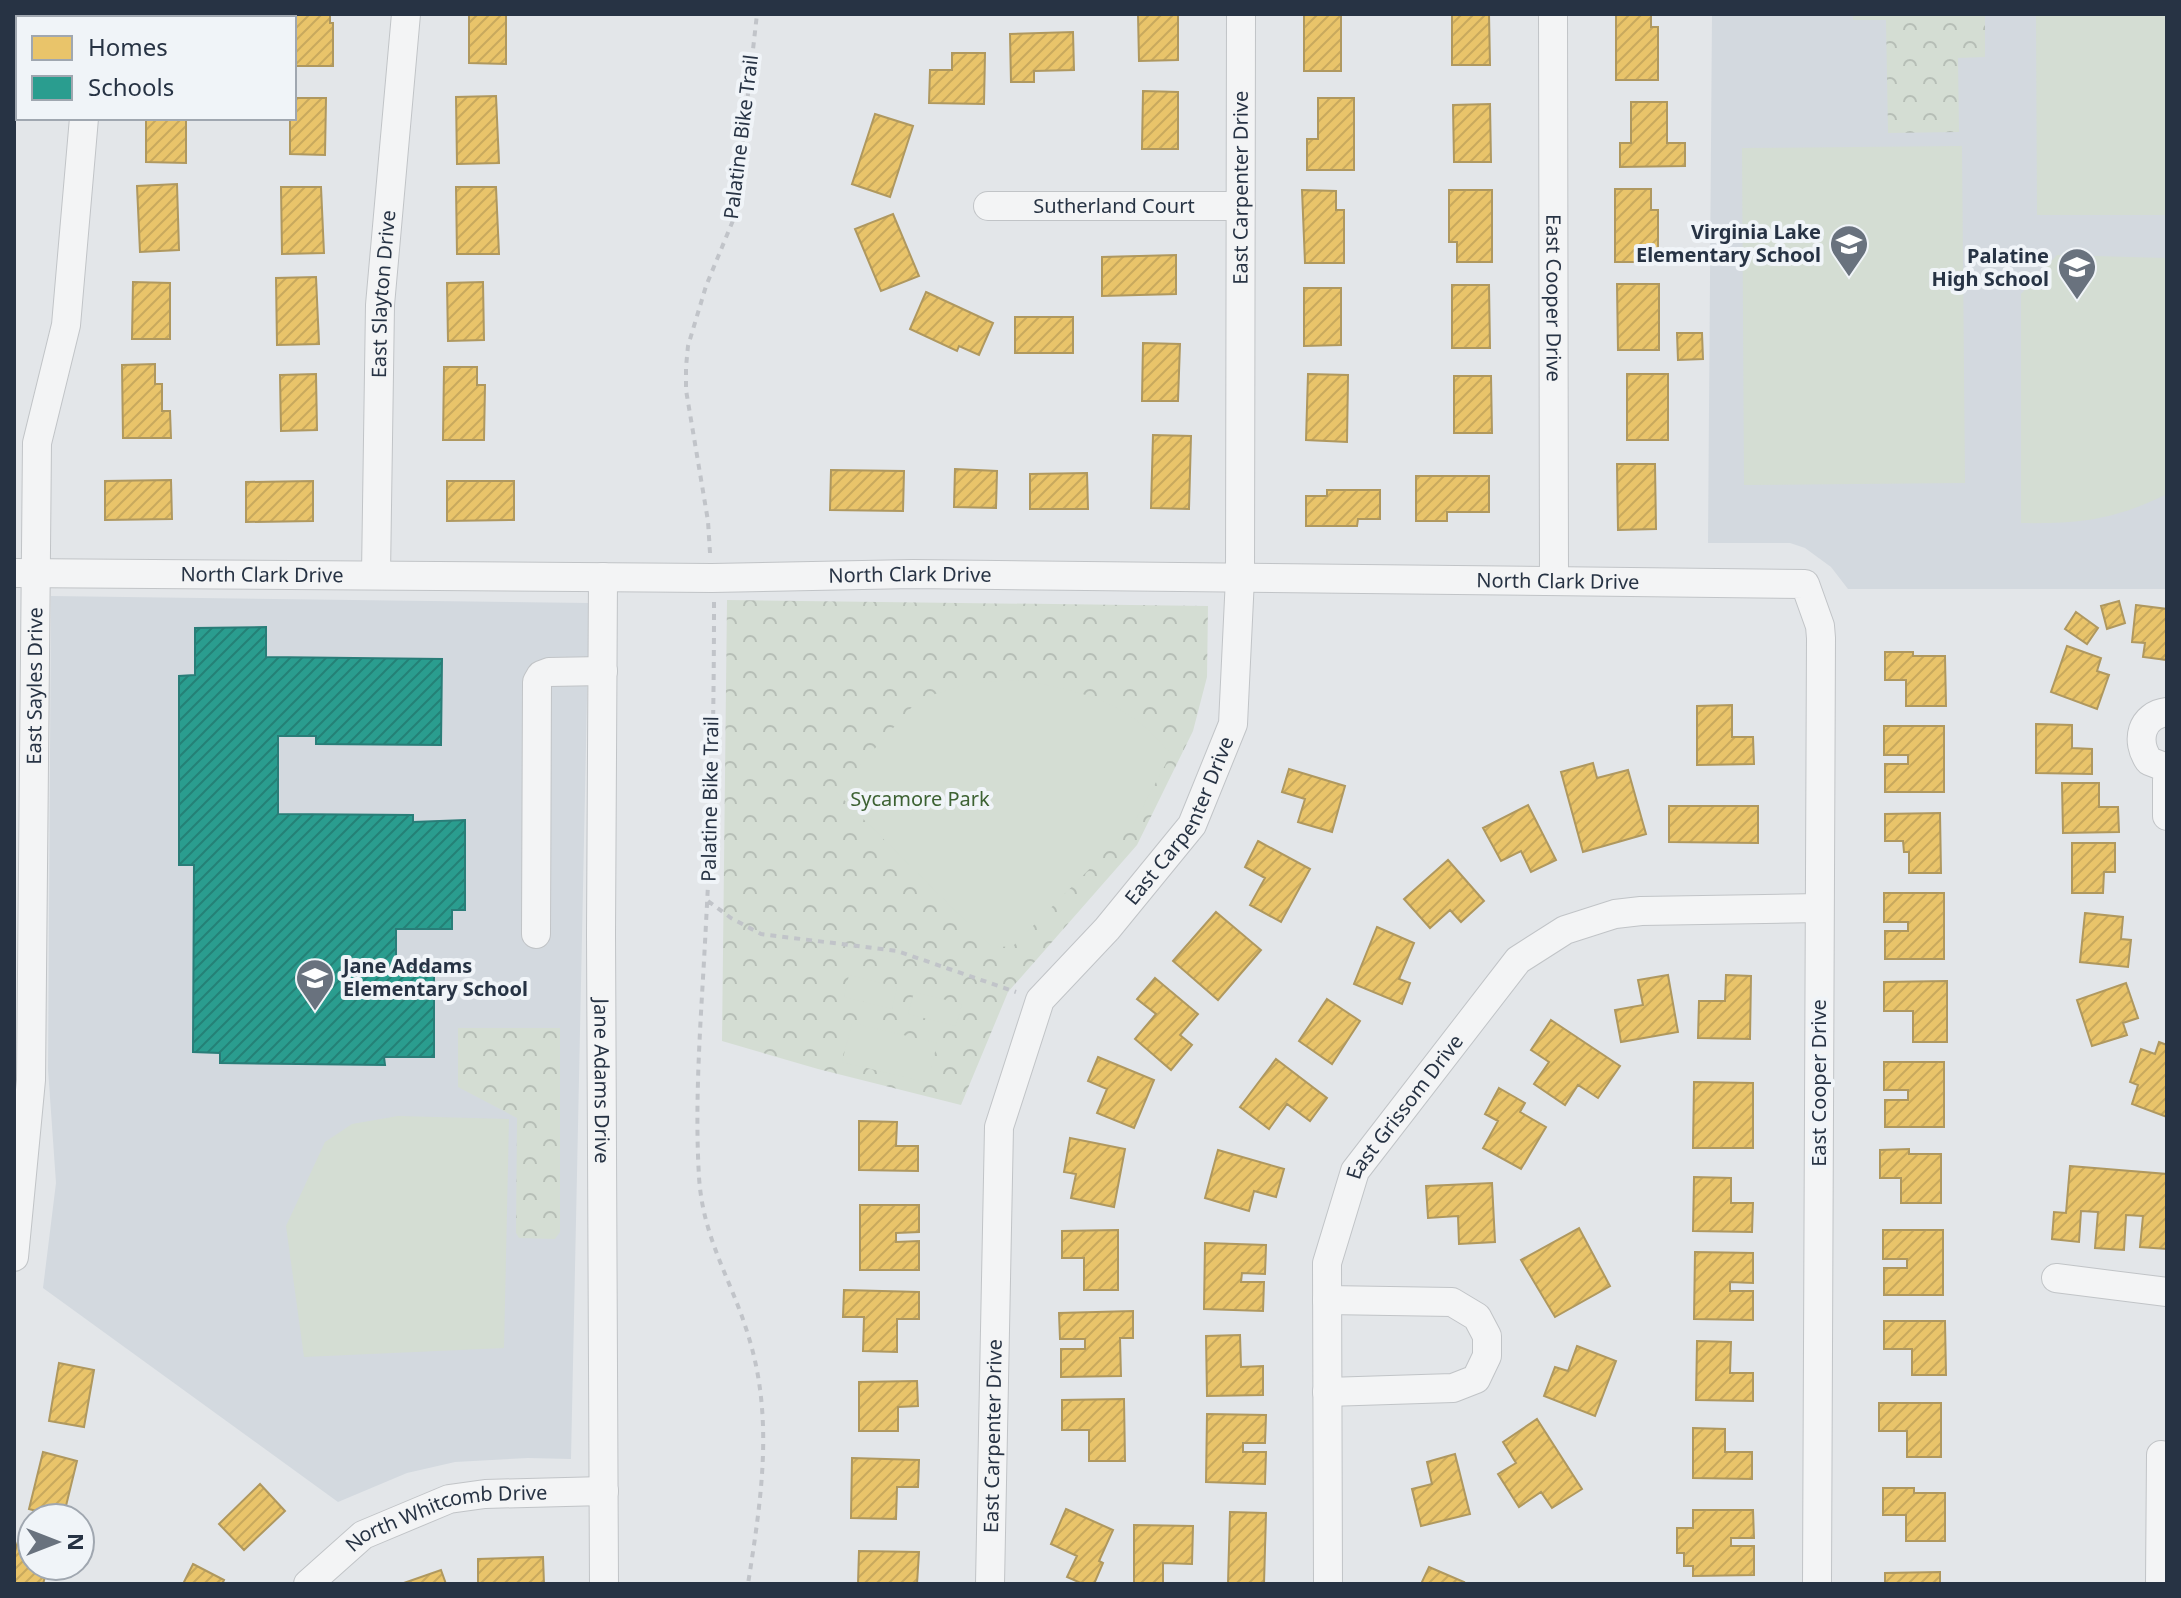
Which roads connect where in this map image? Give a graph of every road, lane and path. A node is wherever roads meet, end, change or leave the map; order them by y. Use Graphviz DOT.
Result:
graph roads {
  1 [pos="406,14"];
  2 [pos="757,14"];
  3 [pos="1241,14"];
  4 [pos="1553,14"];
  5 [pos="84,120"];
  6 [pos="988,206"];
  7 [pos="1241,206"];
  8 [pos="25,573"];
  9 [pos="376,574"];
  10 [pos="603,577"];
  11 [pos="712,578"];
  12 [pos="1240,578"];
  13 [pos="1554,581"];
  14 [pos="1805,584"];
  15 [pos="603,671"];
  16 [pos="2167,712"];
  17 [pos="2167,768"];
  18 [pos="2167,780"];
  19 [pos="2167,816"];
  20 [pos="24,872"];
  21 [pos="708,901"];
  22 [pos="1819,908"];
  23 [pos="536,934"];
  24 [pos="1040,1000"];
  25 [pos="14,1257"];
  26 [pos="2056,1278"];
  27 [pos="2167,1292"];
  28 [pos="1327,1300"];
  29 [pos="1327,1392"];
  30 [pos="2161,1455"];
  31 [pos="604,1491"];
  32 [pos="308,1584"];
  33 [pos="604,1584"];
  34 [pos="748,1584"];
  35 [pos="990,1584"];
  36 [pos="1328,1584"];
  37 [pos="1817,1584"];
  38 [pos="2160,1584"];
  1 -- 9 [label="street, East Slayton Drive"];
  2 -- 11 [label="path, Palatine Bike Trail"];
  3 -- 7 [label="street, East Carpenter Drive"];
  4 -- 13 [label="street, East Cooper Drive"];
  5 -- 8 [label="street, East Sayles Drive"];
  6 -- 7 [label="street, Sutherland Court"];
  7 -- 12 [label="street, East Carpenter Drive"];
  8 -- 9 [label="street, North Clark Drive"];
  8 -- 20 [label="street, East Sayles Drive"];
  9 -- 10 [label="street, North Clark Drive"];
  10 -- 11 [label="street, North Clark Drive"];
  10 -- 15 [label="street, Jane Adams Drive"];
  11 -- 12 [label="street, North Clark Drive"];
  11 -- 21 [label="path, Palatine Bike Trail"];
  12 -- 13 [label="street, North Clark Drive"];
  12 -- 24 [label="street, East Carpenter Drive"];
  13 -- 14 [label="street, North Clark Drive"];
  14 -- 22 [label="street, East Cooper Drive"];
  15 -- 23 [label="street"];
  15 -- 31 [label="street, Jane Adams Drive"];
  16 -- 17 [label="street"];
  18 -- 19 [label="street"];
  20 -- 25 [label="street, East Sayles Drive"];
  21 -- 24 [label="path"];
  21 -- 34 [label="path, Palatine Bike Trail"];
  22 -- 28 [label="street, East Grissom Drive"];
  22 -- 37 [label="street, East Cooper Drive"];
  24 -- 35 [label="street, East Carpenter Drive"];
  26 -- 27 [label="street"];
  28 -- 29 [label="street, East Grissom Drive"];
  28 -- 29 [label="street"];
  29 -- 36 [label="street, East Grissom Drive"];
  30 -- 38 [label="street"];
  31 -- 32 [label="street, North Whitcomb Drive"];
  31 -- 33 [label="street, Jane Adams Drive"];
}
